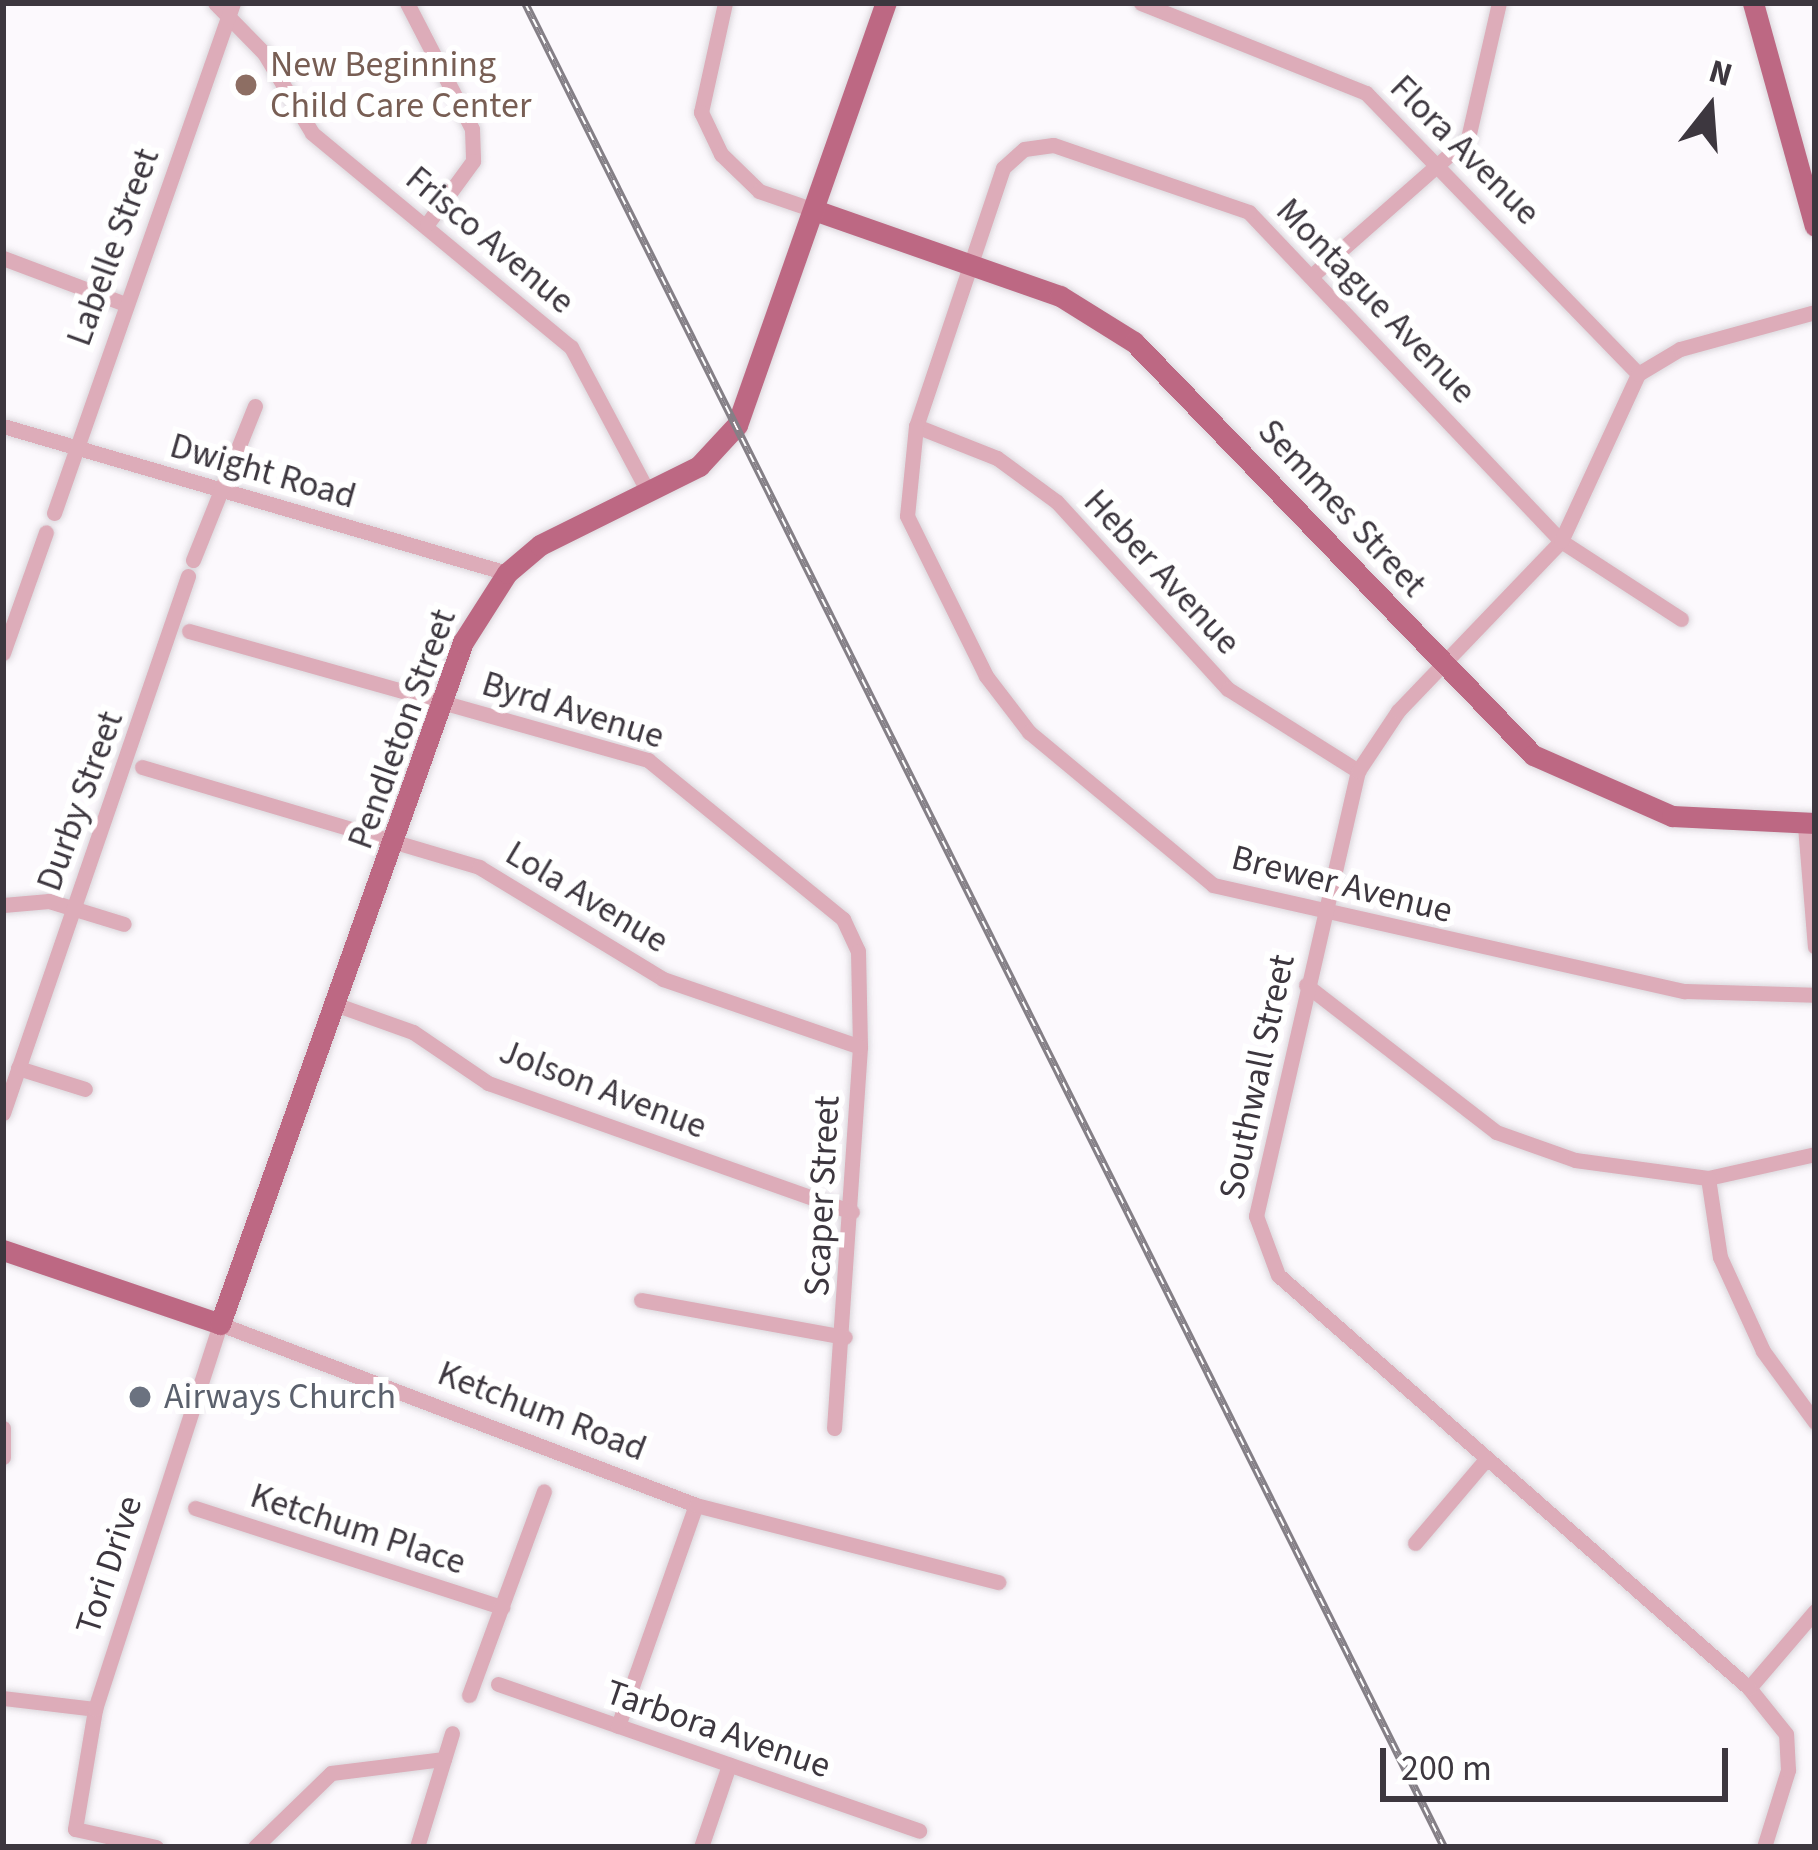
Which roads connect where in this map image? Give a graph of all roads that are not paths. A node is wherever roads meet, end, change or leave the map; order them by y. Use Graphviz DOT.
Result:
graph roads {
  1 [pos="214,3"];
  2 [pos="407,3"];
  3 [pos="725,3"];
  4 [pos="886,3"];
  5 [pos="1141,3"];
  6 [pos="1499,3"];
  7 [pos="1753,3"];
  8 [pos="231,9"];
  9 [pos="1439,161"];
  10 [pos="817,211"];
  11 [pos="427,224"];
  12 [pos="1815,226"];
  13 [pos="3,258"];
  14 [pos="970,261"];
  15 [pos="1316,272"];
  16 [pos="123,303"];
  17 [pos="1815,312"];
  18 [pos="1638,374"];
  19 [pos="255,406"];
  20 [pos="3,426"];
  21 [pos="916,426"];
  22 [pos="75,448"];
  23 [pos="217,489"];
  24 [pos="649,494"];
  25 [pos="53,513"];
  26 [pos="46,532"];
  27 [pos="1561,541"];
  28 [pos="506,573"];
  29 [pos="1681,619"];
  30 [pos="189,631"];
  31 [pos="3,653"];
  32 [pos="1444,668"];
  33 [pos="442,701"];
  34 [pos="142,767"];
  35 [pos="1358,771"];
  36 [pos="1810,824"];
  37 [pos="395,838"];
  38 [pos="3,905"];
  39 [pos="74,907"];
  40 [pos="1321,915"];
  41 [pos="124,924"];
  42 [pos="1815,946"];
  43 [pos="860,967"];
  44 [pos="1306,985"];
  45 [pos="1815,995"];
  46 [pos="340,1006"];
  47 [pos="860,1047"];
  48 [pos="18,1068"];
  49 [pos="85,1089"];
  50 [pos="3,1113"];
  51 [pos="1815,1154"];
  52 [pos="1708,1178"];
  53 [pos="852,1212"];
  54 [pos="3,1250"];
  55 [pos="641,1300"];
  56 [pos="220,1324"];
  57 [pos="845,1337"];
  58 [pos="1815,1421"];
  59 [pos="834,1428"];
  60 [pos="7,1430"];
  61 [pos="3,1457"];
  62 [pos="1487,1458"];
  63 [pos="544,1491"];
  64 [pos="696,1504"];
  65 [pos="195,1508"];
  66 [pos="1415,1543"];
  67 [pos="998,1582"];
  68 [pos="502,1607"];
  69 [pos="1815,1611"];
  70 [pos="497,1684"];
  71 [pos="1749,1688"];
  72 [pos="469,1695"];
  73 [pos="3,1698"];
  74 [pos="95,1709"];
  75 [pos="618,1726"];
  76 [pos="452,1732"];
  77 [pos="445,1759"];
  78 [pos="729,1765"];
  79 [pos="919,1831"];
  80 [pos="157,1847"];
  81 [pos="255,1847"];
  82 [pos="417,1847"];
  83 [pos="701,1847"];
  84 [pos="1764,1847"];
  1 -- 8 [label="street, Frisco Avenue"];
  2 -- 11 [label="street"];
  3 -- 10 [label="street"];
  4 -- 10 [label="main road, Pendleton Street"];
  5 -- 9 [label="street, Flora Avenue"];
  6 -- 9 [label="street"];
  7 -- 12 [label="main road"];
  8 -- 11 [label="street, Frisco Avenue"];
  8 -- 16 [label="street, Labelle Street"];
  9 -- 15 [label="street"];
  9 -- 18 [label="street, Flora Avenue"];
  10 -- 14 [label="main road, Semmes Street"];
  10 -- 24 [label="main road, Pendleton Street"];
  11 -- 24 [label="street, Frisco Avenue"];
  13 -- 16 [label="street"];
  14 -- 15 [label="street, Montague Avenue"];
  14 -- 21 [label="street, Montague Avenue"];
  14 -- 32 [label="main road, Semmes Street"];
  15 -- 27 [label="street, Montague Avenue"];
  16 -- 22 [label="street, Labelle Street"];
  17 -- 18 [label="street"];
  18 -- 27 [label="street, Southwall Street"];
  19 -- 23 [label="street, Durby Street"];
  20 -- 22 [label="street, Dwight Road"];
  21 -- 35 [label="street, Heber Avenue"];
  21 -- 40 [label="street, Brewer Avenue"];
  22 -- 23 [label="street, Dwight Road"];
  22 -- 25 [label="street, Labelle Street"];
  23 -- 28 [label="street, Dwight Road"];
  23 -- 39 [label="street, Durby Street"];
  24 -- 28 [label="main road, Pendleton Street"];
  26 -- 31 [label="street"];
  27 -- 29 [label="street, Montague Avenue"];
  27 -- 32 [label="street, Southwall Street"];
  28 -- 33 [label="main road, Pendleton Street"];
  30 -- 33 [label="street, Byrd Avenue"];
  32 -- 35 [label="street, Southwall Street"];
  32 -- 36 [label="main road, Semmes Street"];
  33 -- 37 [label="main road, Pendleton Street"];
  33 -- 43 [label="street, Byrd Avenue"];
  34 -- 37 [label="street, Lola Avenue"];
  35 -- 40 [label="street, Southwall Street"];
  36 -- 42 [label="street"];
  37 -- 46 [label="main road, Pendleton Street"];
  37 -- 47 [label="street, Lola Avenue"];
  38 -- 39 [label="street"];
  39 -- 41 [label="street"];
  39 -- 48 [label="street, Durby Street"];
  40 -- 44 [label="street, Southwall Street"];
  40 -- 45 [label="street, Brewer Avenue"];
  43 -- 47 [label="street, Scaper Street"];
  44 -- 52 [label="street"];
  44 -- 62 [label="street, Southwall Street"];
  46 -- 53 [label="street, Jolson Avenue"];
  46 -- 56 [label="main road, Pendleton Street"];
  47 -- 53 [label="street, Scaper Street"];
  48 -- 49 [label="street"];
  48 -- 50 [label="street, Durby Street"];
  51 -- 52 [label="street"];
  52 -- 58 [label="street"];
  53 -- 57 [label="street, Scaper Street"];
  54 -- 56 [label="main road, Ketchum Road"];
  55 -- 57 [label="street"];
  56 -- 64 [label="street, Ketchum Road"];
  56 -- 74 [label="street, Tori Drive"];
  57 -- 59 [label="street, Scaper Street"];
  60 -- 61 [label="street"];
  62 -- 66 [label="street"];
  62 -- 71 [label="street, Southwall Street"];
  63 -- 68 [label="street"];
  64 -- 67 [label="street, Ketchum Road"];
  64 -- 75 [label="street"];
  65 -- 68 [label="street, Ketchum Place"];
  68 -- 72 [label="street"];
  69 -- 71 [label="street"];
  70 -- 75 [label="street, Tarbora Avenue"];
  71 -- 84 [label="street, Southwall Street"];
  73 -- 74 [label="street"];
  74 -- 80 [label="street, Tori Drive"];
  75 -- 78 [label="street, Tarbora Avenue"];
  76 -- 77 [label="street"];
  77 -- 81 [label="street"];
  77 -- 82 [label="street"];
  78 -- 79 [label="street, Tarbora Avenue"];
  78 -- 83 [label="street"];
}
